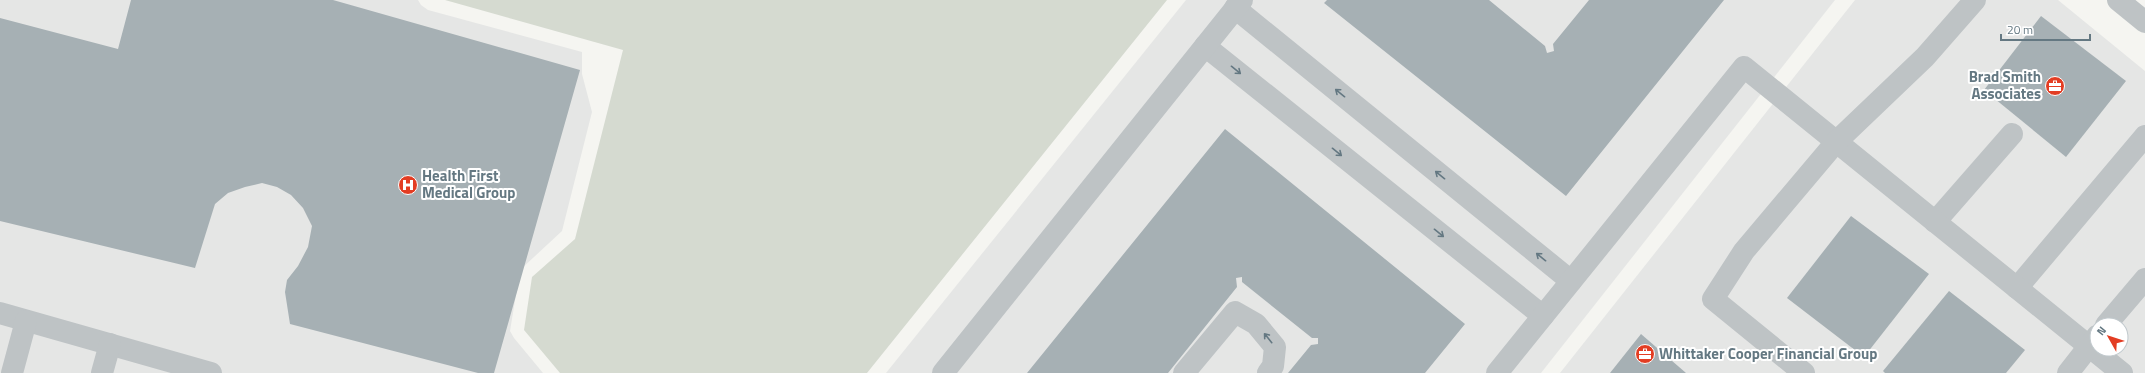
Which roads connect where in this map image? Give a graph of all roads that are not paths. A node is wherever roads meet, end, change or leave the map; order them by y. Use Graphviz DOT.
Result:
graph roads {
  1 [pos="1975,0"];
  2 [pos="2118,0"];
  3 [pos="1239,4"];
  4 [pos="2145,22"];
  5 [pos="1205,46"];
  6 [pos="2012,134"];
  7 [pos="2145,136"];
  8 [pos="1836,142"];
  9 [pos="1935,222"];
  10 [pos="2145,278"];
  11 [pos="1571,281"];
  12 [pos="2017,288"];
  13 [pos="0,313"];
  14 [pos="1543,316"];
  15 [pos="2113,317"];
  16 [pos="26,321"];
  17 [pos="2089,338"];
  18 [pos="110,344"];
  19 [pos="2089,346"];
  20 [pos="2108,357"];
  21 [pos="12,373"];
  22 [pos="102,373"];
  23 [pos="210,373"];
  24 [pos="943,373"];
  25 [pos="1184,373"];
  26 [pos="1268,373"];
  27 [pos="1497,373"];
  28 [pos="1804,373"];
  29 [pos="2068,373"];
  30 [pos="2122,373"];
  1 -- 8 [label="street"];
  2 -- 4 [label="street"];
  3 -- 5 [label="street"];
  11 -- 3 [label="street, one-way"];
  5 -- 14 [label="street, one-way"];
  5 -- 24 [label="street"];
  6 -- 9 [label="street"];
  7 -- 12 [label="street"];
  8 -- 9 [label="street"];
  8 -- 11 [label="street"];
  8 -- 28 [label="street"];
  9 -- 12 [label="street"];
  10 -- 15 [label="street"];
  11 -- 14 [label="street"];
  12 -- 17 [label="street"];
  13 -- 16 [label="street"];
  14 -- 27 [label="street"];
  16 -- 18 [label="street"];
  16 -- 21 [label="street"];
  18 -- 22 [label="street"];
  18 -- 23 [label="street"];
  19 -- 29 [label="street"];
  20 -- 30 [label="street"];
  26 -- 25 [label="street, one-way"];
}
